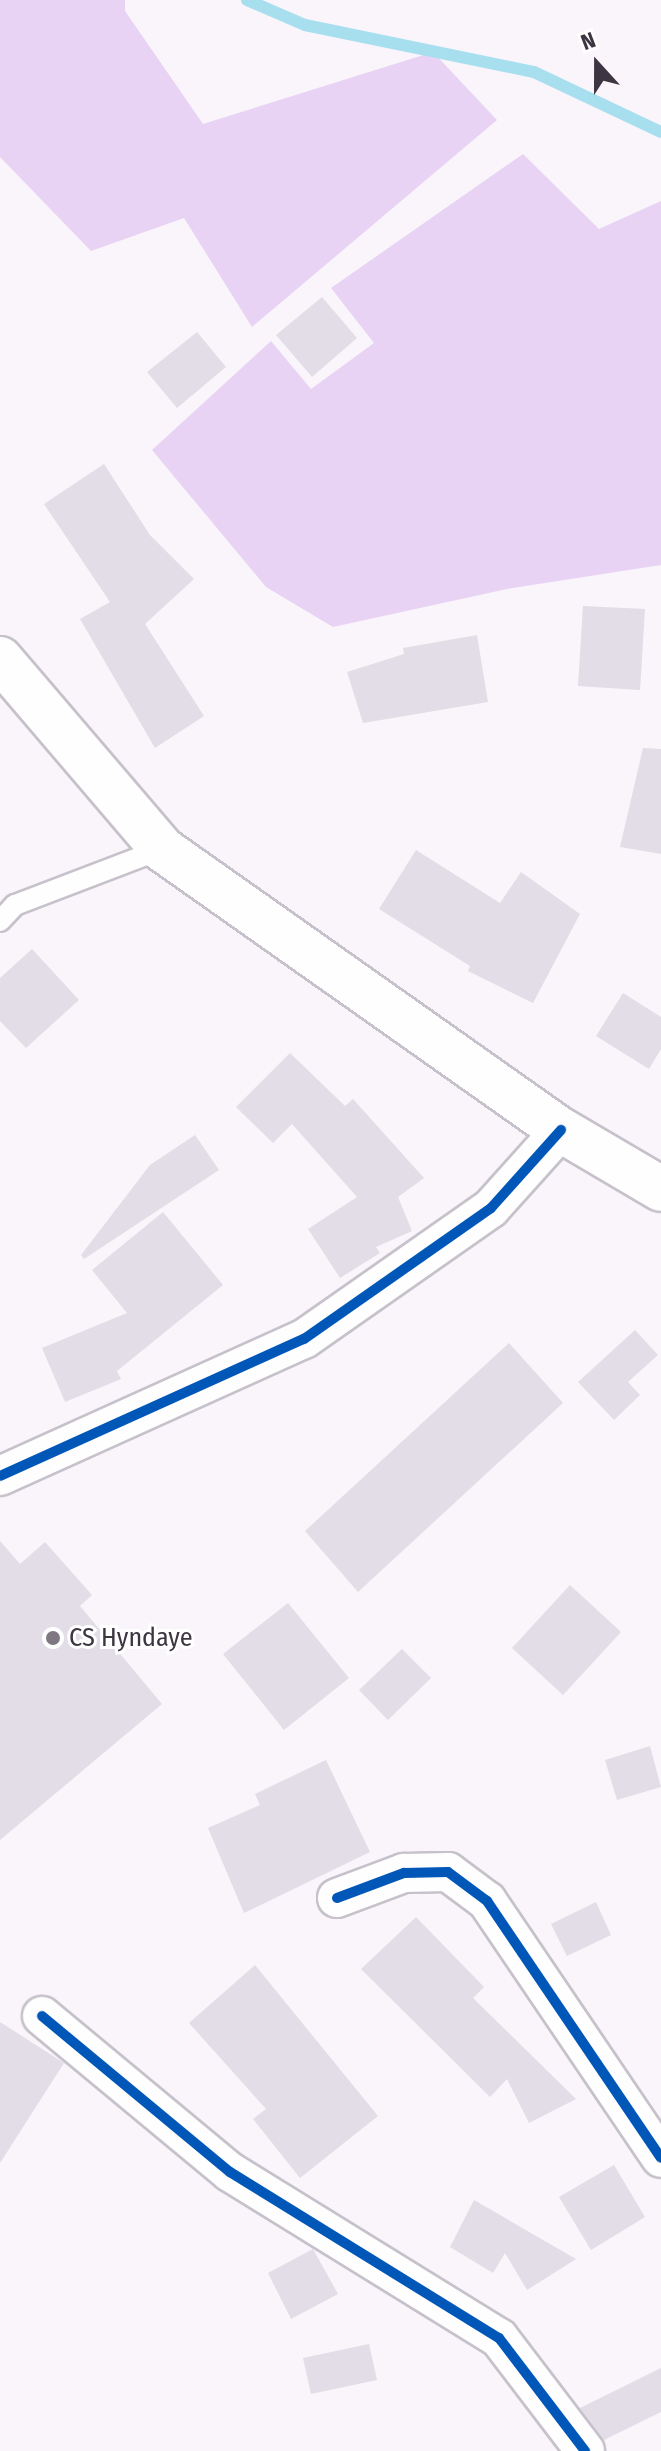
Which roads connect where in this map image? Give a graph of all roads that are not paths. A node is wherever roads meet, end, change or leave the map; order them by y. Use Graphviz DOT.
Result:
graph roads {
  1 [pos="0,659"];
  2 [pos="162,849"];
  3 [pos="0,921"];
  4 [pos="561,1130"];
  5 [pos="661,1189"];
  6 [pos="0,1476"];
  7 [pos="337,1898"];
  8 [pos="42,2016"];
  9 [pos="661,2158"];
  10 [pos="585,2451"];
  1 -- 2 [label="highway"];
  2 -- 3 [label="lane"];
  2 -- 4 [label="highway"];
  4 -- 5 [label="highway"];
  4 -- 6 [label="street"];
  7 -- 9 [label="street"];
  8 -- 10 [label="street"];
}
